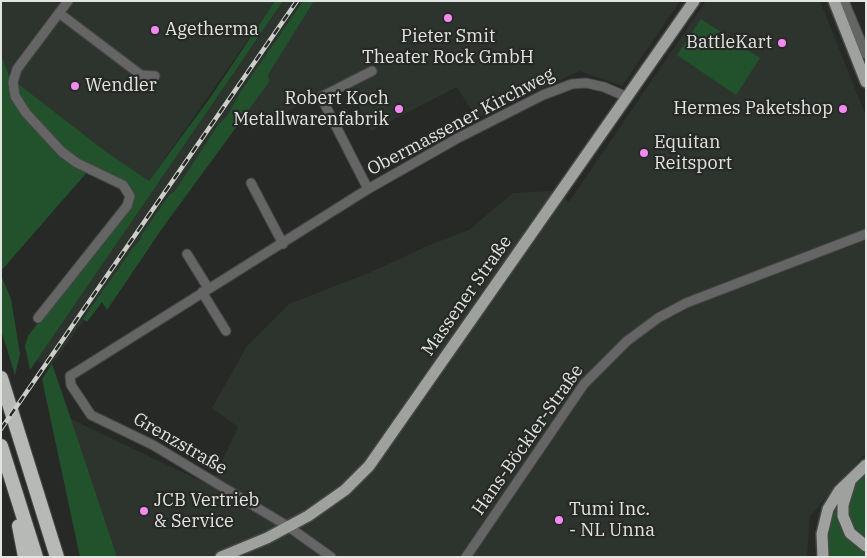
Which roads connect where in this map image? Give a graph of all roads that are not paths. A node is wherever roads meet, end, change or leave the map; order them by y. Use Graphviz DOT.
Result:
graph roads {
  1 [pos="68,1"];
  2 [pos="694,1"];
  3 [pos="834,1"];
  4 [pos="844,1"];
  5 [pos="59,13"];
  6 [pos="866,54"];
  7 [pos="372,71"];
  8 [pos="155,76"];
  9 [pos="866,82"];
  10 [pos="627,98"];
  11 [pos="251,183"];
  12 [pos="368,189"];
  13 [pos="866,234"];
  14 [pos="283,244"];
  15 [pos="187,254"];
  16 [pos="205,290"];
  17 [pos="38,318"];
  18 [pos="226,331"];
  19 [pos="70,376"];
  20 [pos="1,378"];
  21 [pos="1,446"];
  22 [pos="6,461"];
  23 [pos="866,466"];
  24 [pos="852,478"];
  25 [pos="37,492"];
  26 [pos="289,527"];
  27 [pos="866,546"];
  28 [pos="25,557"];
  29 [pos="36,557"];
  30 [pos="57,557"];
  31 [pos="63,557"];
  32 [pos="221,557"];
  33 [pos="331,557"];
  34 [pos="466,557"];
  35 [pos="823,557"];
  1 -- 5 [label="street"];
  2 -- 10 [label="main road, Massener Straße"];
  3 -- 9 [label="main road"];
  4 -- 6 [label="street"];
  5 -- 8 [label="street"];
  5 -- 17 [label="street"];
  7 -- 12 [label="street, Obermassener Kirchweg"];
  10 -- 12 [label="street, Obermassener Kirchweg"];
  10 -- 26 [label="main road, Massener Straße"];
  11 -- 14 [label="street"];
  12 -- 14 [label="street, Obermassener Kirchweg"];
  13 -- 34 [label="street, Hans-Böckler-Straße"];
  14 -- 16 [label="street, Obermassener Kirchweg"];
  15 -- 16 [label="street"];
  16 -- 18 [label="street"];
  16 -- 19 [label="street, Obermassener Kirchweg"];
  19 -- 26 [label="street, Grenzstraße"];
  20 -- 25 [label="highway"];
  21 -- 22 [label="highway"];
  22 -- 28 [label="highway"];
  22 -- 29 [label="highway"];
  23 -- 24 [label="main road"];
  24 -- 27 [label="main road"];
  24 -- 35 [label="main road"];
  25 -- 30 [label="highway"];
  25 -- 31 [label="highway"];
  26 -- 32 [label="main road, Massener Straße"];
  26 -- 33 [label="street"];
}
